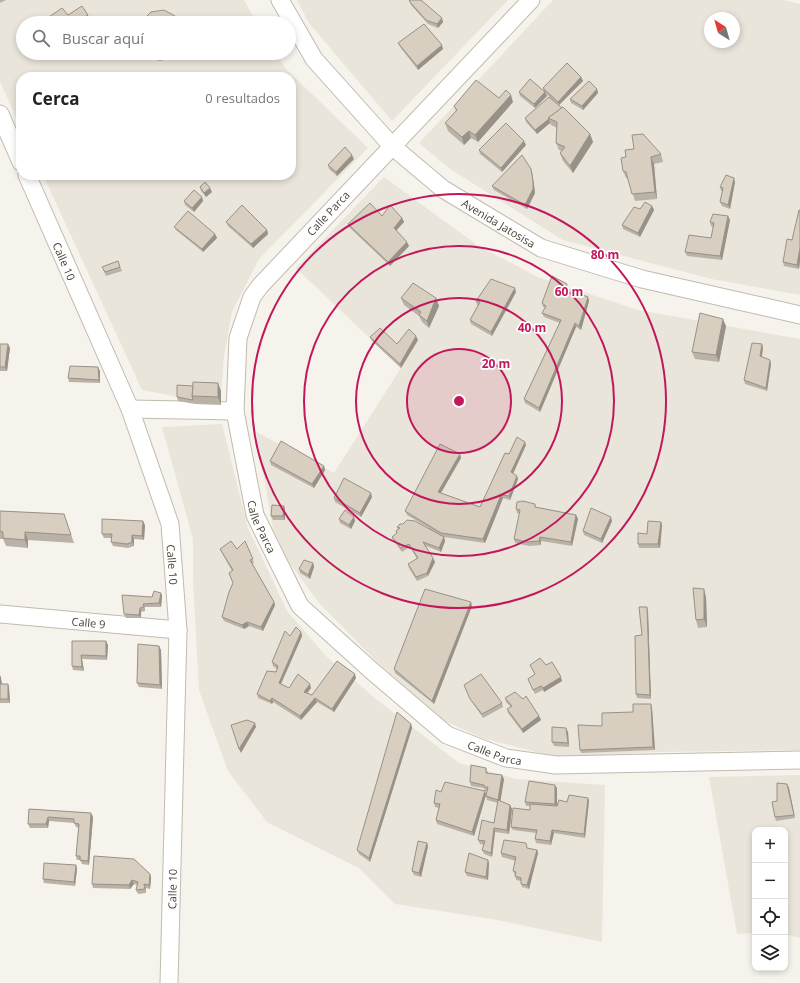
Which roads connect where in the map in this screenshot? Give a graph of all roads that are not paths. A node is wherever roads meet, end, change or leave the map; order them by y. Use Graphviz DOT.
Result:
graph roads {
  1 [pos="280,0"];
  2 [pos="531,0"];
  3 [pos="289,16"];
  4 [pos="296,28"];
  5 [pos="0,114"];
  6 [pos="392,146"];
  7 [pos="16,151"];
  8 [pos="29,180"];
  9 [pos="800,315"];
  10 [pos="130,408"];
  11 [pos="235,411"];
  12 [pos="0,614"];
  13 [pos="178,630"];
  14 [pos="800,760"];
  15 [pos="169,983"];
  1 -- 3 [label="street, Avenida Jatosisa"];
  2 -- 6 [label="street, Calle Parca"];
  4 -- 6 [label="street, Avenida Jatosisa"];
  5 -- 7 [label="street"];
  6 -- 9 [label="street, Avenida Jatosisa"];
  6 -- 11 [label="street, Calle Parca"];
  8 -- 10 [label="street, Calle 10"];
  10 -- 11 [label="street"];
  10 -- 13 [label="street, Calle 10"];
  11 -- 14 [label="street, Calle Parca"];
  12 -- 13 [label="street, Calle 9"];
  13 -- 15 [label="street, Calle 10"];
}
